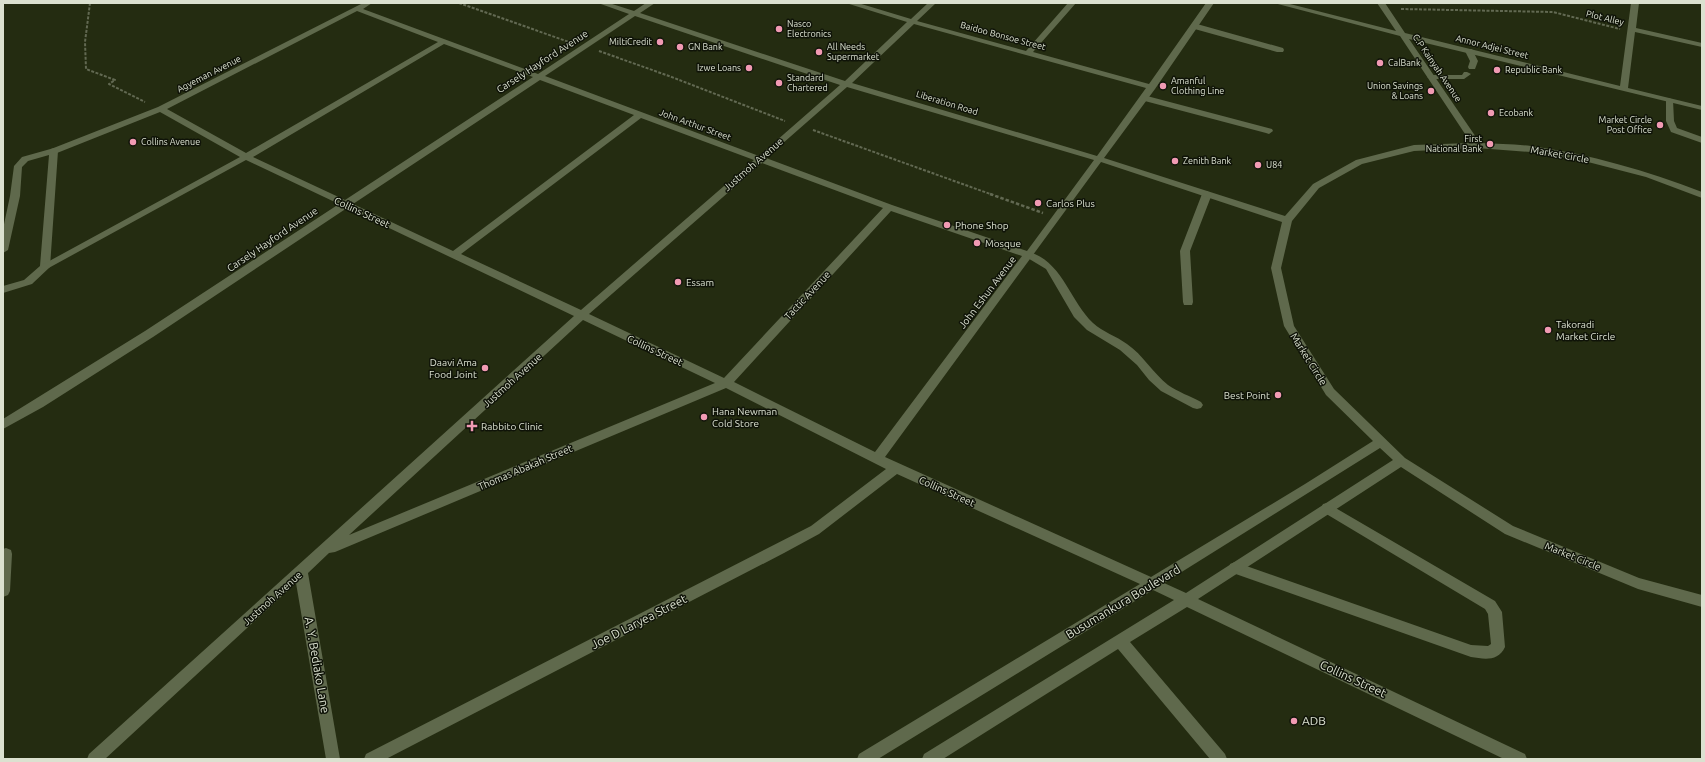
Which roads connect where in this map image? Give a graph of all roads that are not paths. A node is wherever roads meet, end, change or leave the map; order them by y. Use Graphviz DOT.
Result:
graph roads {
  1 [pos="368,3"];
  2 [pos="602,3"];
  3 [pos="651,3"];
  4 [pos="850,3"];
  5 [pos="932,3"];
  6 [pos="1072,3"];
  7 [pos="1210,3"];
  8 [pos="1278,3"];
  9 [pos="1635,3"];
  10 [pos="1382,6"];
  11 [pos="357,9"];
  12 [pos="635,14"];
  13 [pos="911,22"];
  14 [pos="1194,26"];
  15 [pos="1631,31"];
  16 [pos="1403,35"];
  17 [pos="444,41"];
  18 [pos="1702,45"];
  19 [pos="1280,50"];
  20 [pos="1468,51"];
  21 [pos="1029,52"];
  22 [pos="1472,67"];
  23 [pos="1467,74"];
  24 [pos="540,76"];
  25 [pos="1431,77"];
  26 [pos="846,84"];
  27 [pos="1152,87"];
  28 [pos="1624,89"];
  29 [pos="1144,98"];
  30 [pos="1669,100"];
  31 [pos="1702,108"];
  32 [pos="161,110"];
  33 [pos="640,115"];
  34 [pos="1269,131"];
  35 [pos="1702,140"];
  36 [pos="1477,145"];
  37 [pos="54,151"];
  38 [pos="246,157"];
  39 [pos="758,159"];
  40 [pos="1099,159"];
  41 [pos="1207,194"];
  42 [pos="1702,195"];
  43 [pos="345,204"];
  44 [pos="888,207"];
  45 [pos="1287,220"];
  46 [pos="3,250"];
  47 [pos="454,255"];
  48 [pos="1029,255"];
  49 [pos="45,267"];
  50 [pos="3,290"];
  51 [pos="1188,302"];
  52 [pos="581,316"];
  53 [pos="726,383"];
  54 [pos="1197,405"];
  55 [pos="3,425"];
  56 [pos="1381,442"];
  57 [pos="878,457"];
  58 [pos="1401,461"];
  59 [pos="896,468"];
  60 [pos="1327,508"];
  61 [pos="324,551"];
  62 [pos="6,554"];
  63 [pos="1235,568"];
  64 [pos="301,572"];
  65 [pos="1153,584"];
  66 [pos="3,591"];
  67 [pos="1186,600"];
  68 [pos="1702,601"];
  69 [pos="1120,641"];
  70 [pos="94,759"];
  71 [pos="333,759"];
  72 [pos="371,759"];
  73 [pos="864,759"];
  74 [pos="929,759"];
  75 [pos="1220,759"];
  76 [pos="1520,759"];
  1 -- 11 [label="street, Agyeman Avenue"];
  2 -- 12 [label="street, Liberation Road"];
  3 -- 12 [label="street, Carsely Hayford Avenue"];
  4 -- 13 [label="street, Baidoo Bonsoe Street"];
  5 -- 13 [label="street, Justmoh Avenue"];
  6 -- 21 [label="street"];
  7 -- 14 [label="street, John Eshun Avenue"];
  8 -- 16 [label="street, Annor Adjei Street"];
  9 -- 15 [label="street"];
  10 -- 16 [label="street, C.P Kainyah Avenue"];
  11 -- 17 [label="street, John Arthur Street"];
  11 -- 32 [label="street, Agyeman Avenue"];
  12 -- 24 [label="street, Carsely Hayford Avenue"];
  12 -- 26 [label="street, Liberation Road"];
  13 -- 21 [label="street, Baidoo Bonsoe Street"];
  13 -- 26 [label="street, Justmoh Avenue"];
  14 -- 19 [label="street"];
  14 -- 27 [label="street, John Eshun Avenue"];
  15 -- 18 [label="street"];
  15 -- 28 [label="street"];
  16 -- 20 [label="street, Annor Adjei Street"];
  16 -- 25 [label="street, C.P Kainyah Avenue"];
  17 -- 24 [label="street, John Arthur Street"];
  17 -- 38 [label="street"];
  20 -- 22 [label="street"];
  20 -- 28 [label="street, Annor Adjei Street"];
  21 -- 27 [label="street, Baidoo Bonsoe Street"];
  23 -- 25 [label="street"];
  24 -- 33 [label="street, John Arthur Street"];
  24 -- 43 [label="street, Carsely Hayford Avenue"];
  25 -- 36 [label="street, C.P Kainyah Avenue"];
  26 -- 39 [label="street, Justmoh Avenue"];
  26 -- 40 [label="street, Liberation Road"];
  27 -- 29 [label="street, John Eshun Avenue"];
  28 -- 30 [label="street, Annor Adjei Street"];
  29 -- 34 [label="street"];
  29 -- 40 [label="street, John Eshun Avenue"];
  30 -- 31 [label="street, Annor Adjei Street"];
  30 -- 35 [label="street"];
  32 -- 37 [label="street, Agyeman Avenue"];
  32 -- 38 [label="street, Collins Street"];
  33 -- 39 [label="street, John Arthur Street"];
  33 -- 47 [label="street"];
  36 -- 42 [label="street, Market Circle"];
  36 -- 45 [label="street, Market Circle"];
  37 -- 46 [label="street, Agyeman Avenue"];
  37 -- 49 [label="street"];
  38 -- 43 [label="street, Collins Street"];
  38 -- 49 [label="street"];
  39 -- 44 [label="street, John Arthur Street"];
  39 -- 52 [label="street, Justmoh Avenue"];
  40 -- 41 [label="street, Liberation Road"];
  40 -- 48 [label="street, John Eshun Avenue"];
  41 -- 45 [label="street, Liberation Road"];
  41 -- 51 [label="street"];
  43 -- 47 [label="street, Collins Street"];
  43 -- 55 [label="street, Carsely Hayford Avenue"];
  44 -- 48 [label="street, John Arthur Street"];
  44 -- 53 [label="street, Tactic Avenue"];
  45 -- 56 [label="street, Market Circle"];
  47 -- 52 [label="street, Collins Street"];
  48 -- 54 [label="street, John Arthur Street"];
  48 -- 57 [label="street, John Eshun Avenue"];
  49 -- 50 [label="street"];
  52 -- 53 [label="street, Collins Street"];
  52 -- 61 [label="street, Justmoh Avenue"];
  53 -- 57 [label="street, Collins Street"];
  53 -- 61 [label="street, Thomas Abakah Street"];
  56 -- 58 [label="street, Market Circle"];
  56 -- 65 [label="street, Busumankura Boulevard"];
  57 -- 59 [label="street, Collins Street"];
  58 -- 60 [label="street"];
  58 -- 68 [label="street, Market Circle"];
  59 -- 65 [label="street, Collins Street"];
  59 -- 72 [label="street, Joe D Laryea Street"];
  60 -- 63 [label="street"];
  60 -- 63 [label="street"];
  61 -- 64 [label="street, Justmoh Avenue"];
  62 -- 66 [label="street"];
  63 -- 67 [label="street"];
  64 -- 70 [label="street, Justmoh Avenue"];
  64 -- 71 [label="street, A. Y. Bediako Lane"];
  65 -- 67 [label="street, Collins Street"];
  65 -- 73 [label="street, Busumankura Boulevard"];
  67 -- 69 [label="street"];
  67 -- 76 [label="street, Collins Street"];
  69 -- 74 [label="street"];
  69 -- 75 [label="street"];
}
